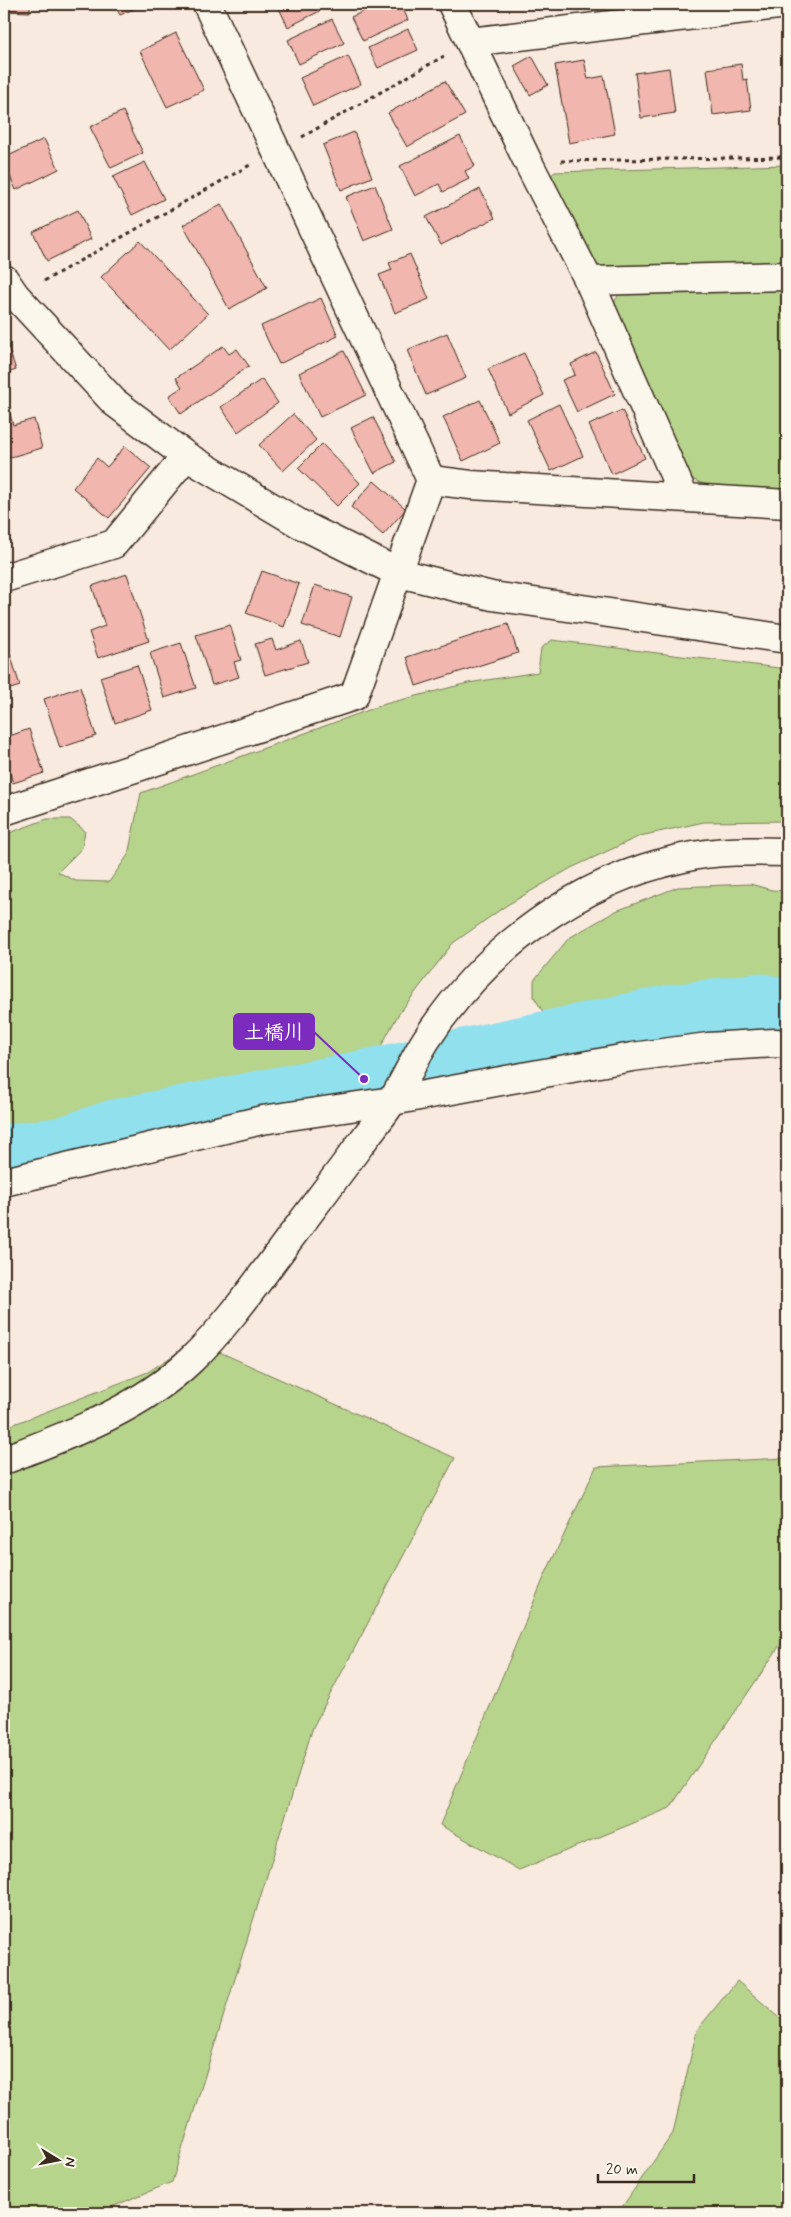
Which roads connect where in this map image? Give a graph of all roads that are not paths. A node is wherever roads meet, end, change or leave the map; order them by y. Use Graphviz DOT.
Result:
graph roads {
  1 [pos="207,4"];
  2 [pos="452,4"];
  3 [pos="787,4"];
  4 [pos="470,42"];
  5 [pos="787,276"];
  6 [pos="4,279"];
  7 [pos="589,281"];
  8 [pos="186,456"];
  9 [pos="431,480"];
  10 [pos="684,497"];
  11 [pos="787,504"];
  12 [pos="399,572"];
  13 [pos="4,578"];
  14 [pos="787,639"];
  15 [pos="4,811"];
  16 [pos="787,852"];
  17 [pos="787,1044"];
  18 [pos="392,1101"];
  19 [pos="4,1182"];
  20 [pos="4,1460"];
  1 -- 9 [label="street"];
  2 -- 4 [label="street"];
  3 -- 4 [label="street"];
  4 -- 7 [label="street"];
  5 -- 7 [label="street"];
  6 -- 8 [label="street"];
  7 -- 10 [label="street"];
  8 -- 12 [label="street"];
  8 -- 13 [label="street"];
  9 -- 10 [label="street"];
  9 -- 12 [label="street"];
  10 -- 11 [label="street"];
  12 -- 14 [label="street"];
  12 -- 15 [label="street"];
  16 -- 18 [label="street"];
  17 -- 18 [label="street"];
  18 -- 19 [label="street"];
  18 -- 20 [label="street"];
}
